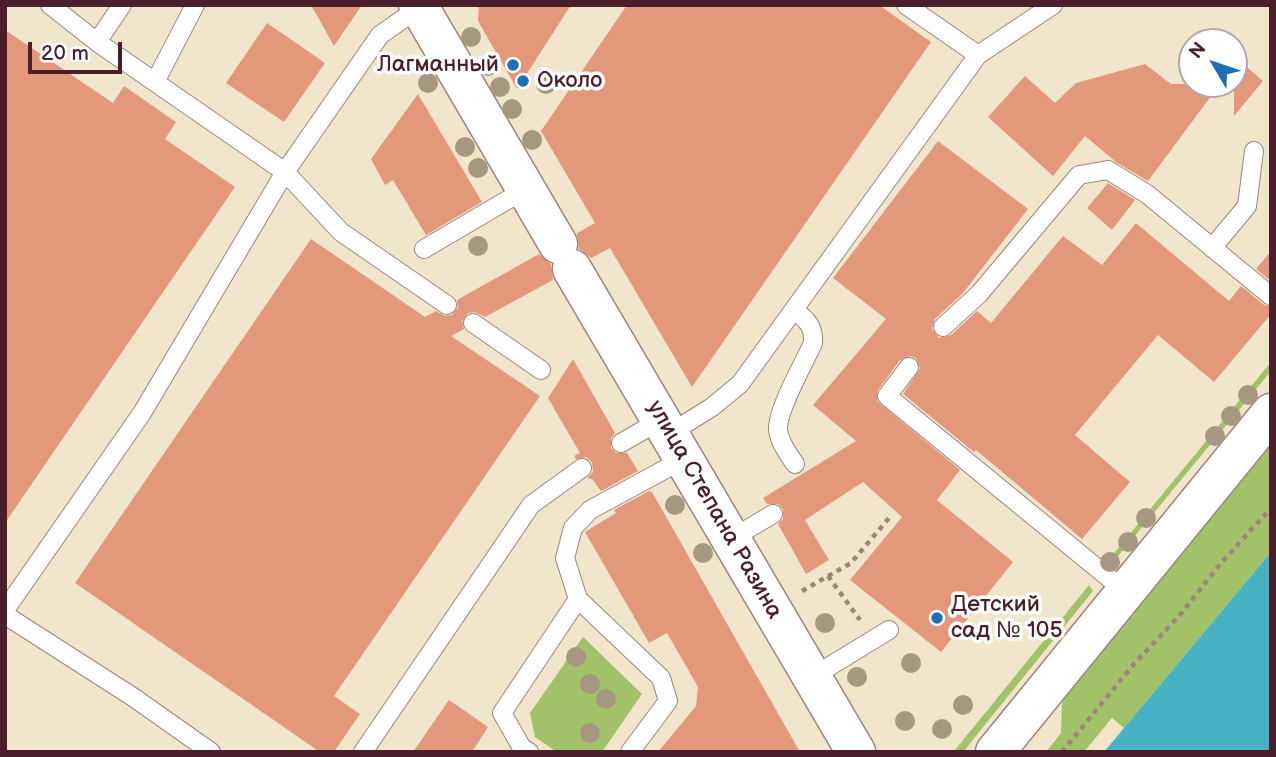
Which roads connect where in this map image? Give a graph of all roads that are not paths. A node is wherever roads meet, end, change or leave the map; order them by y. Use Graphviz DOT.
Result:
graph roads {
  1 [pos="50,5"];
  2 [pos="122,5"];
  3 [pos="195,5"];
  4 [pos="906,5"];
  5 [pos="1053,5"];
  6 [pos="419,6"];
  7 [pos="97,43"];
  8 [pos="978,55"];
  9 [pos="155,82"];
  10 [pos="1254,151"];
  11 [pos="285,172"];
  12 [pos="526,189"];
  13 [pos="1212,248"];
  14 [pos="424,249"];
  15 [pos="1271,296"];
  16 [pos="447,305"];
  17 [pos="794,310"];
  18 [pos="473,323"];
  19 [pos="943,327"];
  20 [pos="909,367"];
  21 [pos="541,370"];
  22 [pos="1271,413"];
  23 [pos="671,438"];
  24 [pos="621,443"];
  25 [pos="794,464"];
  26 [pos="582,468"];
  27 [pos="773,514"];
  28 [pos="731,539"];
  29 [pos="1125,592"];
  30 [pos="578,599"];
  31 [pos="5,612"];
  32 [pos="882,634"];
  33 [pos="812,677"];
  34 [pos="211,752"];
  35 [pos="363,752"];
  36 [pos="529,752"];
  37 [pos="630,752"];
  38 [pos="856,752"];
  39 [pos="995,752"];
  1 -- 7 [label="lane"];
  2 -- 7 [label="lane"];
  3 -- 9 [label="lane"];
  4 -- 8 [label="lane"];
  5 -- 8 [label="lane"];
  6 -- 11 [label="lane"];
  6 -- 12 [label="street, улица Степана Разина"];
  7 -- 9 [label="lane"];
  8 -- 17 [label="lane"];
  9 -- 11 [label="lane"];
  10 -- 13 [label="lane"];
  11 -- 16 [label="lane"];
  11 -- 31 [label="lane"];
  12 -- 14 [label="lane"];
  12 -- 23 [label="street, улица Степана Разина"];
  13 -- 15 [label="lane"];
  13 -- 19 [label="lane"];
  17 -- 23 [label="lane"];
  17 -- 25 [label="lane"];
  18 -- 21 [label="lane"];
  20 -- 29 [label="lane"];
  22 -- 29 [label="street"];
  23 -- 24 [label="lane"];
  23 -- 28 [label="street, улица Степана Разина"];
  23 -- 30 [label="lane"];
  26 -- 35 [label="lane"];
  27 -- 28 [label="lane"];
  28 -- 33 [label="street, улица Степана Разина"];
  29 -- 39 [label="street"];
  30 -- 36 [label="lane"];
  30 -- 37 [label="lane"];
  31 -- 34 [label="lane"];
  32 -- 33 [label="lane"];
  33 -- 38 [label="street, улица Степана Разина"];
}
